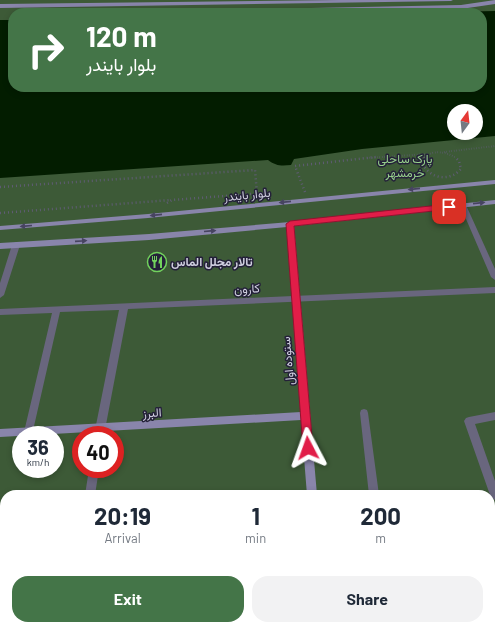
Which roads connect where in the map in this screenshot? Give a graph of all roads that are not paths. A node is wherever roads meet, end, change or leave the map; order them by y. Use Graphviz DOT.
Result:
graph roads {
  1 [pos="136,0"];
  2 [pos="147,0"];
  3 [pos="398,0"];
  4 [pos="451,0"];
  5 [pos="495,2"];
  6 [pos="132,5"];
  7 [pos="143,5"];
  8 [pos="0,6"];
  9 [pos="129,8"];
  10 [pos="140,8"];
  11 [pos="411,8"];
  12 [pos="495,182"];
  13 [pos="495,202"];
  14 [pos="463,205"];
  15 [pos="290,224"];
  16 [pos="0,228"];
  17 [pos="16,245"];
  18 [pos="0,246"];
  19 [pos="495,277"];
  20 [pos="495,290"];
  21 [pos="0,295"];
  22 [pos="295,299"];
  23 [pos="124,307"];
  24 [pos="57,310"];
  25 [pos="0,312"];
  26 [pos="364,412"];
  27 [pos="306,416"];
  28 [pos="495,416"];
  29 [pos="30,426"];
  30 [pos="101,426"];
  31 [pos="124,430"];
  32 [pos="0,433"];
  33 [pos="12,433"];
  34 [pos="93,478"];
  35 [pos="91,490"];
  36 [pos="312,490"];
  37 [pos="373,490"];
  38 [pos="493,490"];
  1 -- 6 [label="street"];
  2 -- 7 [label="street"];
  3 -- 4 [label="street"];
  3 -- 7 [label="street"];
  5 -- 11 [label="street"];
  6 -- 7 [label="street"];
  6 -- 8 [label="street"];
  6 -- 9 [label="street"];
  7 -- 10 [label="street"];
  12 -- 16 [label="street, بلوار بایندر, one-way"];
  14 -- 13 [label="street, one-way"];
  14 -- 15 [label="street"];
  14 -- 19 [label="street"];
  17 -- 15 [label="street, one-way"];
  15 -- 22 [label="street, ستوده اول"];
  17 -- 18 [label="street"];
  17 -- 21 [label="street"];
  20 -- 22 [label="street, کارون"];
  22 -- 23 [label="street, کارون"];
  22 -- 27 [label="street, ستوده اول"];
  23 -- 24 [label="street, کارون"];
  23 -- 30 [label="street"];
  24 -- 25 [label="street, کارون"];
  24 -- 29 [label="street"];
  26 -- 37 [label="street"];
  27 -- 31 [label="street, البرز"];
  27 -- 36 [label="street, ستوده اول"];
  28 -- 38 [label="street"];
  32 -- 33 [label="street, البرز"];
  34 -- 35 [label="street"];
}
